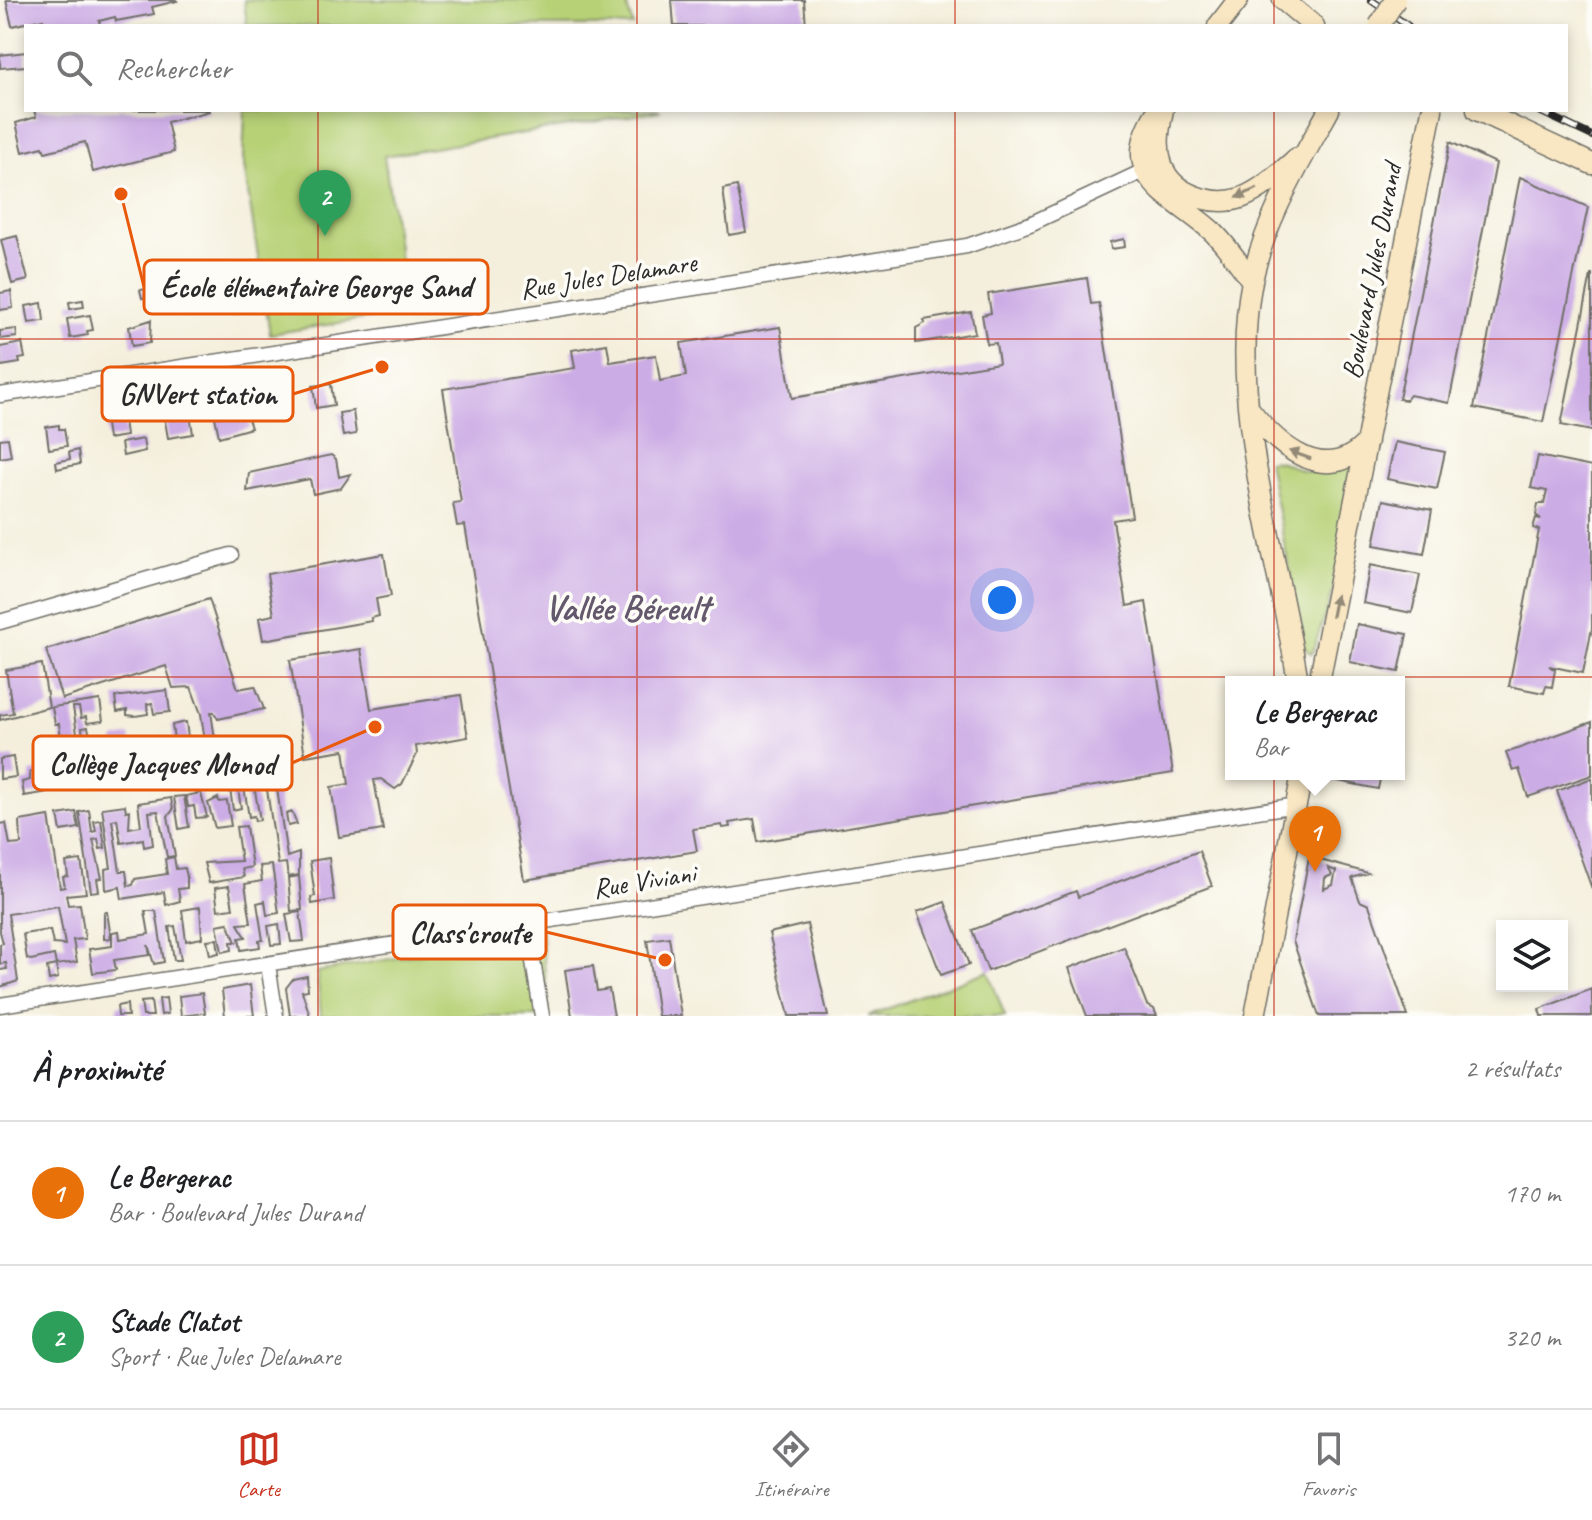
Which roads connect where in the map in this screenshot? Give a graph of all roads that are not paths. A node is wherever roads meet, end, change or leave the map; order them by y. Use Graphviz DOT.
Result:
graph roads {
  1 [pos="1238,0"];
  2 [pos="1283,0"];
  3 [pos="1303,0"];
  4 [pos="1395,0"];
  5 [pos="1220,24"];
  6 [pos="1312,24"];
  7 [pos="1331,24"];
  8 [pos="1380,24"];
  9 [pos="1159,112"];
  10 [pos="1328,112"];
  11 [pos="1432,112"];
  12 [pos="1481,112"];
  13 [pos="1309,147"];
  14 [pos="1592,164"];
  15 [pos="1153,166"];
  16 [pos="1252,281"];
  17 [pos="0,395"];
  18 [pos="1247,406"];
  19 [pos="1367,442"];
  20 [pos="231,555"];
  21 [pos="0,622"];
  22 [pos="1297,676"];
  23 [pos="1320,676"];
  24 [pos="1301,780"];
  25 [pos="1297,805"];
  26 [pos="527,925"];
  27 [pos="268,965"];
  28 [pos="0,1005"];
  29 [pos="276,1016"];
  30 [pos="542,1016"];
  31 [pos="1255,1016"];
  1 -- 5 [label="street"];
  2 -- 6 [label="street"];
  3 -- 7 [label="street"];
  4 -- 8 [label="street, bridge"];
  9 -- 15 [label="street"];
  10 -- 13 [label="street"];
  11 -- 19 [label="street, Boulevard Jules Durand"];
  12 -- 14 [label="street"];
  13 -- 15 [label="street, one-way"];
  13 -- 16 [label="street"];
  15 -- 16 [label="street"];
  15 -- 17 [label="street, Rue Jules Delamare"];
  16 -- 18 [label="street"];
  19 -- 18 [label="street, one-way"];
  18 -- 22 [label="street"];
  23 -- 19 [label="street, Boulevard Jules Durand, one-way"];
  20 -- 21 [label="street"];
  24 -- 25 [label="street"];
  25 -- 26 [label="street, Rue Viviani"];
  25 -- 31 [label="street"];
  26 -- 27 [label="street, Rue Viviani"];
  26 -- 30 [label="street"];
  27 -- 28 [label="street, Rue Viviani"];
  27 -- 29 [label="street"];
}
